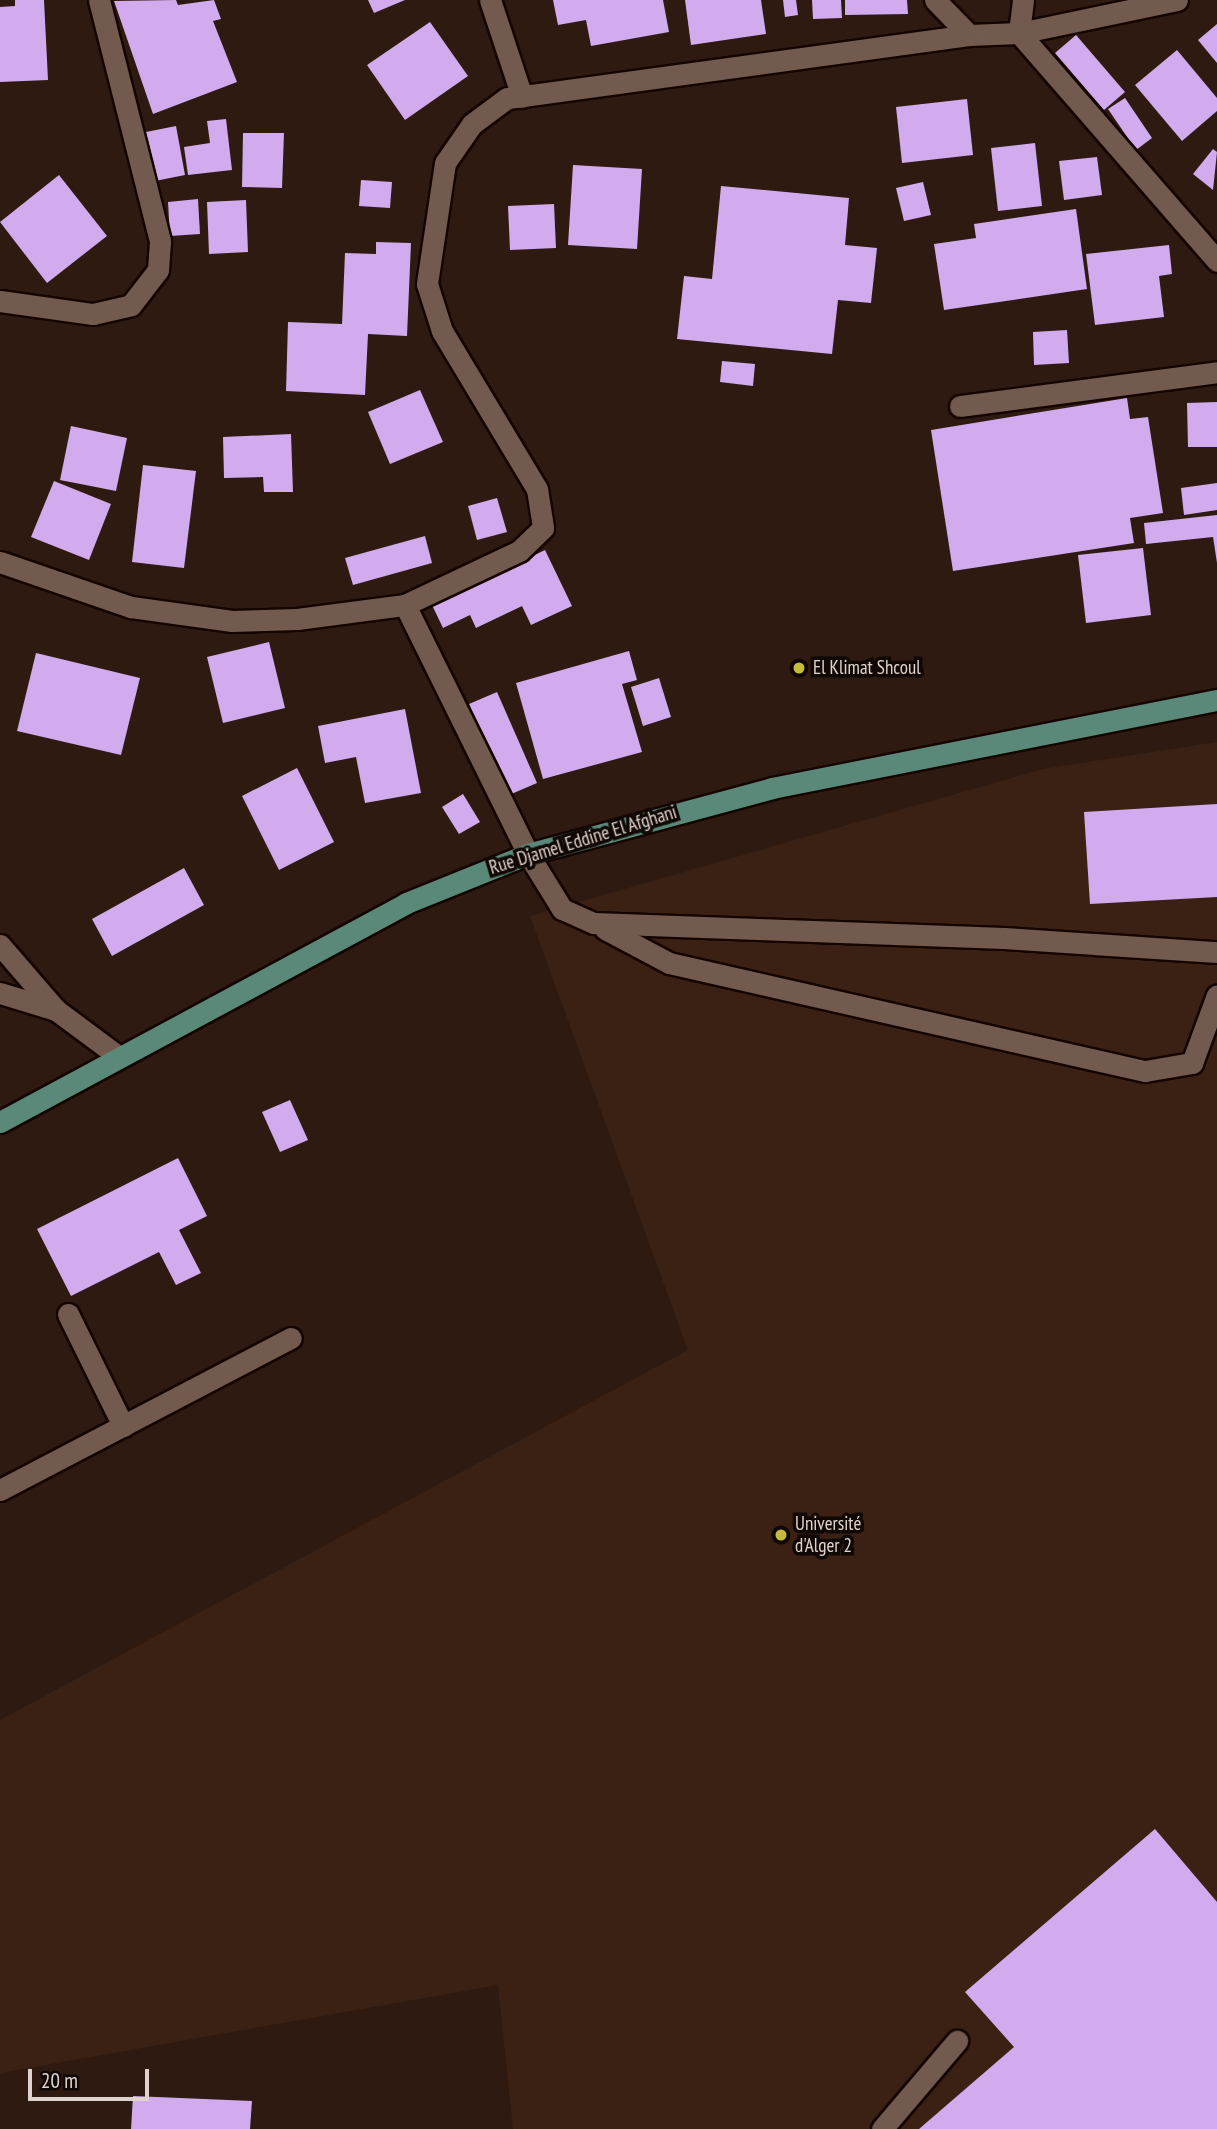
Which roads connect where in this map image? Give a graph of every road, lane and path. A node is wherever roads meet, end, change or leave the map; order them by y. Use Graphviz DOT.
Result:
graph roads {
  1 [pos="99,0"];
  2 [pos="490,0"];
  3 [pos="935,0"];
  4 [pos="1023,0"];
  5 [pos="1177,0"];
  6 [pos="1019,33"];
  7 [pos="969,35"];
  8 [pos="522,97"];
  9 [pos="1217,261"];
  10 [pos="0,301"];
  11 [pos="1217,372"];
  12 [pos="960,406"];
  13 [pos="0,562"];
  14 [pos="405,605"];
  15 [pos="1217,700"];
  16 [pos="528,855"];
  17 [pos="594,923"];
  18 [pos="0,945"];
  19 [pos="1217,952"];
  20 [pos="0,993"];
  21 [pos="1217,995"];
  22 [pos="56,1010"];
  23 [pos="117,1056"];
  24 [pos="0,1122"];
  25 [pos="68,1314"];
  26 [pos="290,1338"];
  27 [pos="123,1426"];
  28 [pos="0,1490"];
  29 [pos="957,2041"];
  30 [pos="882,2129"];
  1 -- 10 [label="street"];
  2 -- 8 [label="street"];
  3 -- 7 [label="street"];
  4 -- 6 [label="street"];
  5 -- 6 [label="street"];
  6 -- 7 [label="street"];
  6 -- 9 [label="street"];
  7 -- 8 [label="street"];
  8 -- 14 [label="street"];
  11 -- 12 [label="street"];
  13 -- 14 [label="street"];
  14 -- 16 [label="street"];
  15 -- 16 [label="main road, Rue Djamel Eddine El Afghani"];
  16 -- 17 [label="street"];
  16 -- 23 [label="main road, Rue Djamel Eddine El Afghani"];
  17 -- 19 [label="street"];
  17 -- 21 [label="street"];
  18 -- 22 [label="street"];
  20 -- 22 [label="street"];
  22 -- 23 [label="street"];
  23 -- 24 [label="main road, Rue Djamel Eddine El Afghani"];
  25 -- 27 [label="street"];
  26 -- 27 [label="street"];
  27 -- 28 [label="street"];
  29 -- 30 [label="street"];
}
